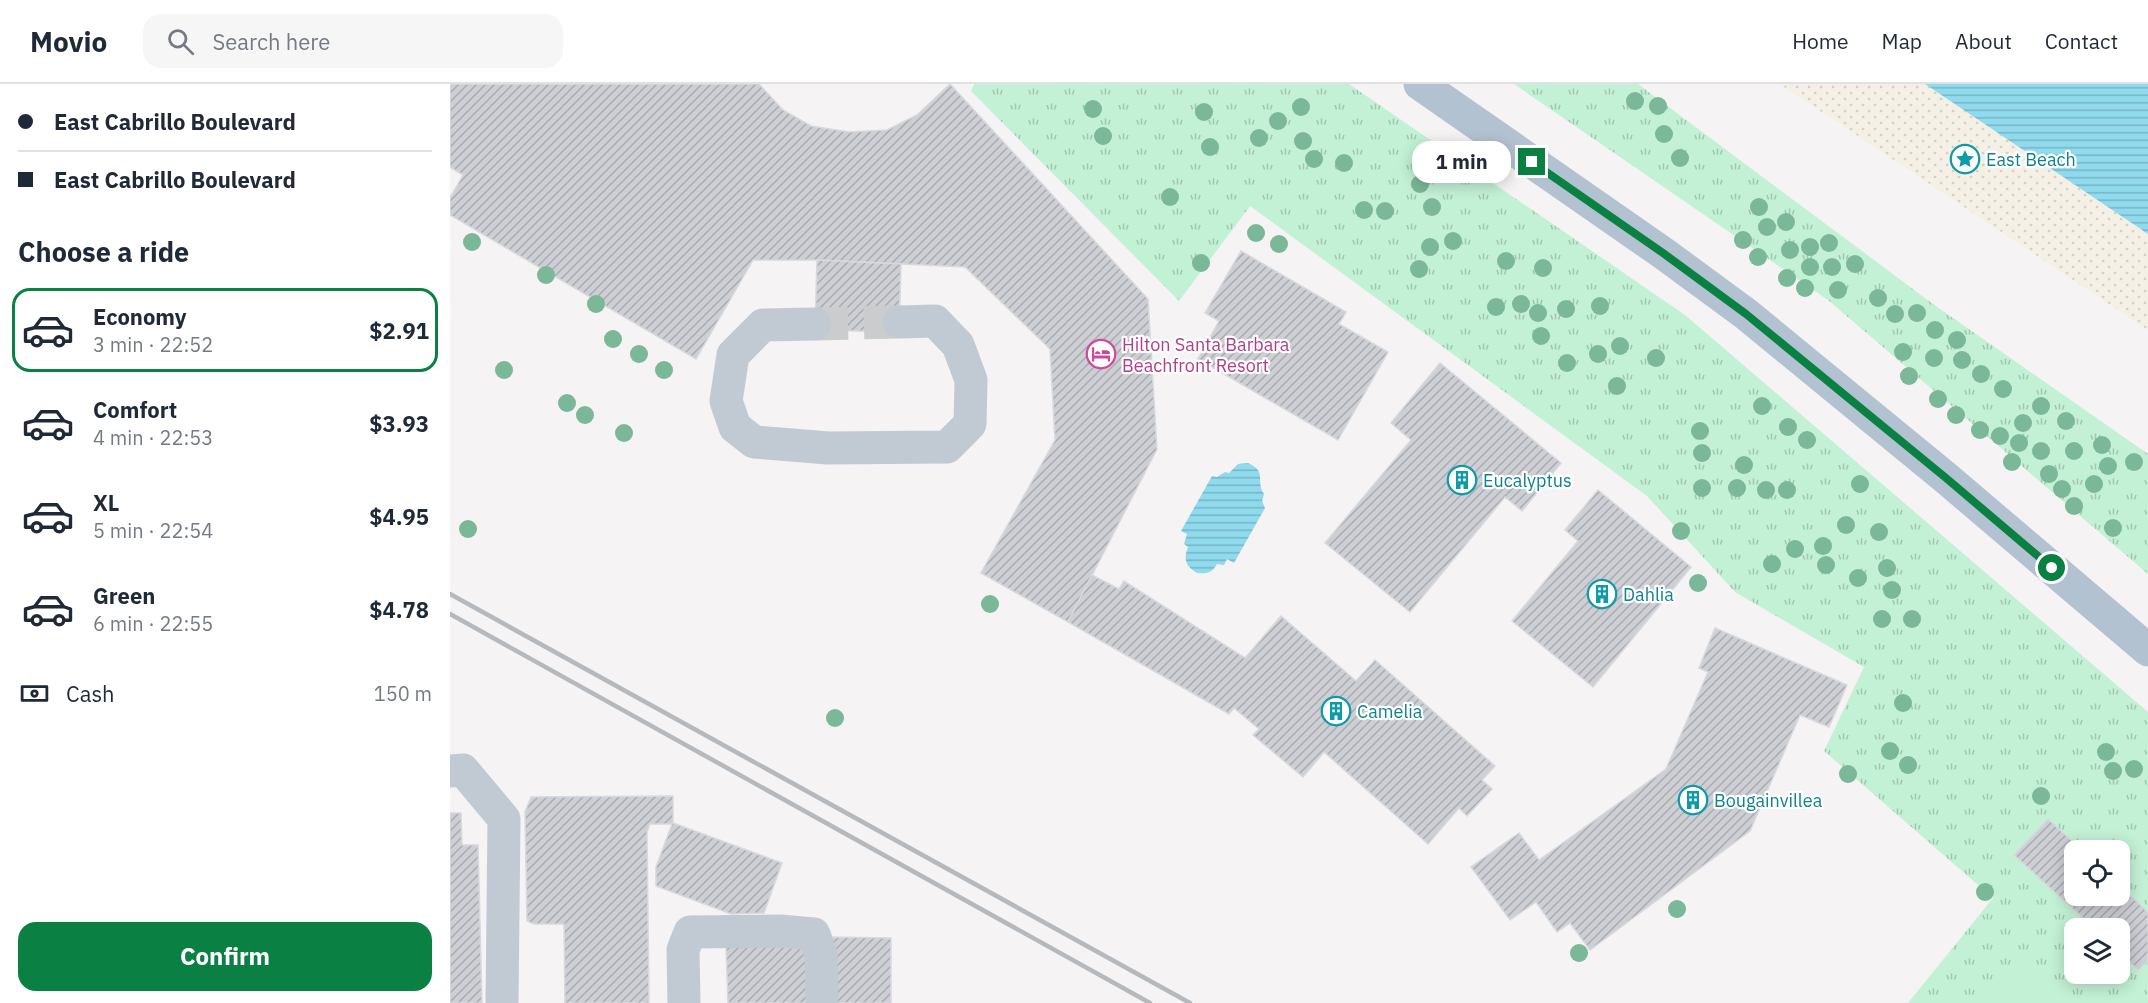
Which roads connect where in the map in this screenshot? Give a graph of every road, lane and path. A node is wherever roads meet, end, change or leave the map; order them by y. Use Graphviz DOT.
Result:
graph roads {
  1 [pos="1420,84"];
  2 [pos="899,322"];
  3 [pos="815,324"];
  4 [pos="2148,650"];
  5 [pos="450,771"];
  6 [pos="502,1003"];
  7 [pos="684,1003"];
  8 [pos="822,1003"];
  1 -- 4 [label="main road"];
  2 -- 3 [label="lane"];
  5 -- 6 [label="lane"];
  7 -- 8 [label="lane"];
}
